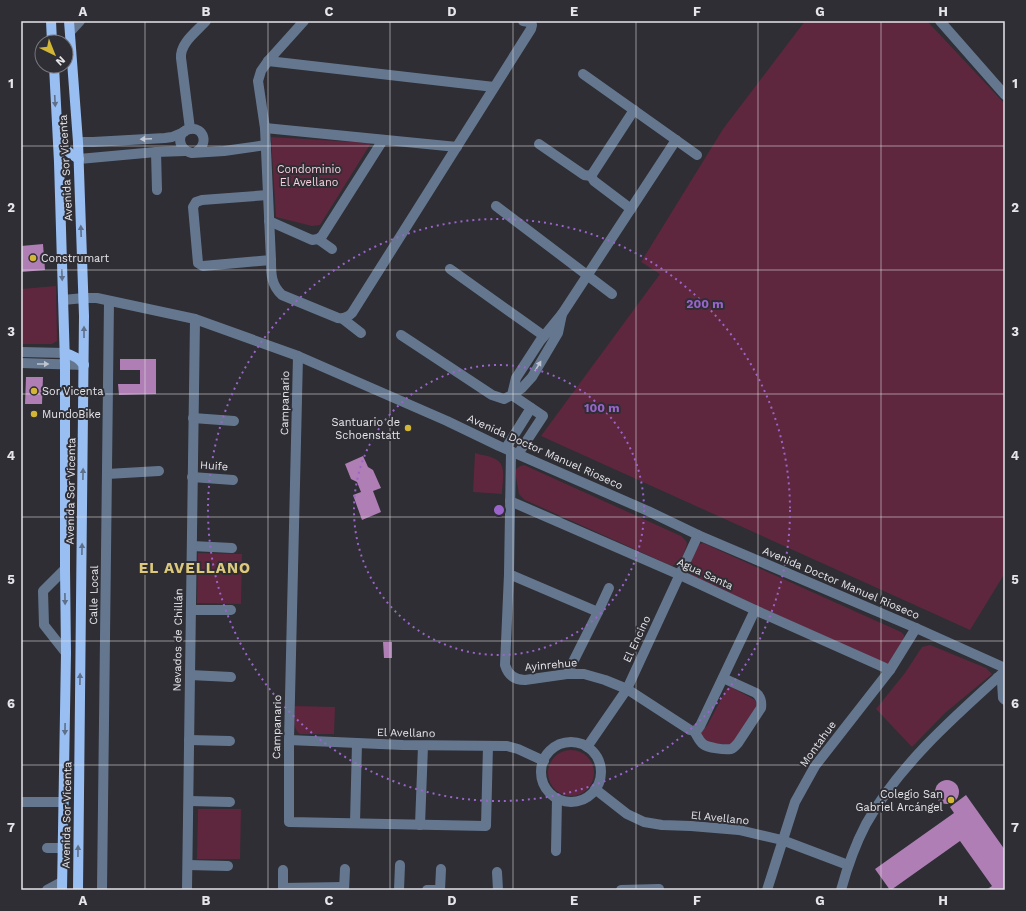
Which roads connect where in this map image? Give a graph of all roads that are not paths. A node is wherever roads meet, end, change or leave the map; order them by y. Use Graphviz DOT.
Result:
graph roads {
  1 [pos="51,21"];
  2 [pos="69,21"];
  3 [pos="80,21"];
  4 [pos="206,21"];
  5 [pos="304,21"];
  6 [pos="523,21"];
  7 [pos="940,21"];
  8 [pos="70,32"];
  9 [pos="52,34"];
  10 [pos="268,62"];
  11 [pos="54,74"];
  12 [pos="583,74"];
  13 [pos="494,87"];
  14 [pos="1005,95"];
  15 [pos="634,110"];
  16 [pos="265,128"];
  17 [pos="187,130"];
  18 [pos="57,136"];
  19 [pos="204,138"];
  20 [pos="383,140"];
  21 [pos="676,140"];
  22 [pos="78,142"];
  23 [pos="539,144"];
  24 [pos="266,145"];
  25 [pos="457,147"];
  26 [pos="185,151"];
  27 [pos="224,151"];
  28 [pos="156,152"];
  29 [pos="196,152"];
  30 [pos="697,155"];
  31 [pos="79,159"];
  32 [pos="591,176"];
  33 [pos="157,190"];
  34 [pos="268,195"];
  35 [pos="496,206"];
  36 [pos="631,209"];
  37 [pos="269,221"];
  38 [pos="318,239"];
  39 [pos="332,249"];
  40 [pos="271,260"];
  41 [pos="450,269"];
  42 [pos="587,275"];
  43 [pos="612,294"];
  44 [pos="84,298"];
  45 [pos="63,300"];
  46 [pos="109,301"];
  47 [pos="562,314"];
  48 [pos="195,319"];
  49 [pos="343,319"];
  50 [pos="361,333"];
  51 [pos="401,335"];
  52 [pos="544,336"];
  53 [pos="21,352"];
  54 [pos="65,353"];
  55 [pos="298,356"];
  56 [pos="21,363"];
  57 [pos="65,364"];
  58 [pos="84,365"];
  59 [pos="512,395"];
  60 [pos="532,408"];
  61 [pos="193,418"];
  62 [pos="234,421"];
  63 [pos="512,451"];
  64 [pos="159,471"];
  65 [pos="107,474"];
  66 [pos="192,477"];
  67 [pos="233,480"];
  68 [pos="510,501"];
  69 [pos="698,535"];
  70 [pos="192,546"];
  71 [pos="232,548"];
  72 [pos="65,568"];
  73 [pos="509,574"];
  74 [pos="680,575"];
  75 [pos="609,588"];
  76 [pos="191,610"];
  77 [pos="231,610"];
  78 [pos="755,610"];
  79 [pos="598,612"];
  80 [pos="916,628"];
  81 [pos="66,653"];
  82 [pos="1005,668"];
  83 [pos="890,670"];
  84 [pos="1005,671"];
  85 [pos="567,674"];
  86 [pos="190,675"];
  87 [pos="230,677"];
  88 [pos="724,678"];
  89 [pos="997,678"];
  90 [pos="627,689"];
  91 [pos="1005,700"];
  92 [pos="694,731"];
  93 [pos="189,740"];
  94 [pos="289,740"];
  95 [pos="230,741"];
  96 [pos="357,743"];
  97 [pos="423,746"];
  98 [pos="488,746"];
  99 [pos="587,747"];
  100 [pos="544,761"];
  101 [pos="596,789"];
  102 [pos="557,798"];
  103 [pos="189,801"];
  104 [pos="21,802"];
  105 [pos="64,802"];
  106 [pos="230,802"];
  107 [pos="355,823"];
  108 [pos="420,824"];
  109 [pos="782,840"];
  110 [pos="47,848"];
  111 [pos="63,848"];
  112 [pos="556,851"];
  113 [pos="188,865"];
  114 [pos="400,865"];
  115 [pos="848,865"];
  116 [pos="228,866"];
  117 [pos="345,869"];
  118 [pos="442,869"];
  119 [pos="283,870"];
  120 [pos="497,872"];
  121 [pos="62,886"];
  122 [pos="283,889"];
  123 [pos="344,889"];
  124 [pos="48,890"];
  125 [pos="78,890"];
  126 [pos="102,890"];
  127 [pos="187,890"];
  128 [pos="400,890"];
  129 [pos="426,890"];
  130 [pos="440,890"];
  131 [pos="498,890"];
  132 [pos="621,890"];
  133 [pos="658,890"];
  134 [pos="767,890"];
  135 [pos="841,890"];
  1 -- 9 [label="main road"];
  2 -- 8 [label="main road, Avenida Sor Vicenta"];
  3 -- 8 [label="street"];
  4 -- 17 [label="street"];
  5 -- 10 [label="street"];
  6 -- 13 [label="street"];
  7 -- 14 [label="street"];
  8 -- 22 [label="main road, Avenida Sor Vicenta"];
  10 -- 13 [label="street"];
  10 -- 16 [label="street"];
  11 -- 18 [label="main road, Avenida Sor Vicenta, one-way"];
  12 -- 15 [label="street"];
  13 -- 25 [label="street"];
  15 -- 21 [label="street"];
  15 -- 32 [label="street"];
  16 -- 20 [label="street"];
  16 -- 24 [label="street"];
  17 -- 19 [label="street"];
  17 -- 22 [label="street, one-way"];
  17 -- 26 [label="street"];
  18 -- 31 [label="main road"];
  18 -- 45 [label="main road, Avenida Sor Vicenta, one-way"];
  19 -- 27 [label="street"];
  19 -- 29 [label="street"];
  20 -- 25 [label="street"];
  20 -- 38 [label="street"];
  21 -- 30 [label="street"];
  21 -- 36 [label="street"];
  22 -- 31 [label="main road, Avenida Sor Vicenta"];
  23 -- 32 [label="street"];
  24 -- 27 [label="street"];
  24 -- 34 [label="street"];
  25 -- 49 [label="street"];
  26 -- 28 [label="street"];
  26 -- 29 [label="street"];
  27 -- 29 [label="street"];
  28 -- 31 [label="street"];
  28 -- 33 [label="street"];
  44 -- 31 [label="main road, Avenida Sor Vicenta, one-way"];
  32 -- 36 [label="street"];
  34 -- 37 [label="street"];
  34 -- 40 [label="street"];
  35 -- 42 [label="street"];
  36 -- 42 [label="street"];
  37 -- 38 [label="street"];
  37 -- 40 [label="street"];
  38 -- 39 [label="street"];
  40 -- 49 [label="street"];
  41 -- 52 [label="street"];
  42 -- 43 [label="street"];
  42 -- 47 [label="street"];
  44 -- 45 [label="street, Avenida Doctor Manuel Rioseco"];
  44 -- 46 [label="street, Avenida Doctor Manuel Rioseco"];
  58 -- 44 [label="main road, Avenida Sor Vicenta, one-way"];
  45 -- 54 [label="main road, Avenida Sor Vicenta"];
  46 -- 48 [label="street, Avenida Doctor Manuel Rioseco"];
  46 -- 65 [label="street, Calle Local"];
  47 -- 52 [label="street"];
  59 -- 47 [label="street, one-way"];
  48 -- 55 [label="street, Avenida Doctor Manuel Rioseco"];
  48 -- 61 [label="street, Nevados de Chillán"];
  49 -- 50 [label="street"];
  51 -- 59 [label="street"];
  52 -- 59 [label="street"];
  53 -- 54 [label="street"];
  54 -- 57 [label="main road, Avenida Sor Vicenta"];
  54 -- 58 [label="main road"];
  55 -- 63 [label="street, Avenida Doctor Manuel Rioseco"];
  55 -- 94 [label="street, Campanario"];
  56 -- 57 [label="street, one-way"];
  57 -- 58 [label="street"];
  57 -- 72 [label="main road, Avenida Sor Vicenta"];
  125 -- 58 [label="main road, Avenida Sor Vicenta, one-way"];
  59 -- 60 [label="street"];
  60 -- 63 [label="street"];
  60 -- 63 [label="street"];
  61 -- 62 [label="street"];
  61 -- 66 [label="street, Nevados de Chillán"];
  63 -- 68 [label="street, Ayinrehue"];
  63 -- 69 [label="street, Avenida Doctor Manuel Rioseco"];
  64 -- 65 [label="street"];
  65 -- 126 [label="street, Calle Local"];
  66 -- 67 [label="street, Huife"];
  66 -- 70 [label="street, Nevados de Chillán"];
  68 -- 73 [label="street, Ayinrehue"];
  68 -- 74 [label="street, Agua Santa"];
  69 -- 74 [label="street, El Encino"];
  69 -- 80 [label="street, Avenida Doctor Manuel Rioseco"];
  70 -- 71 [label="street"];
  70 -- 76 [label="street, Nevados de Chillán"];
  72 -- 81 [label="main road, Avenida Sor Vicenta, one-way"];
  72 -- 81 [label="street"];
  73 -- 79 [label="street"];
  73 -- 85 [label="street, Ayinrehue"];
  74 -- 78 [label="street, Agua Santa"];
  74 -- 90 [label="street, El Encino"];
  75 -- 79 [label="street"];
  76 -- 77 [label="street"];
  76 -- 86 [label="street, Nevados de Chillán"];
  78 -- 83 [label="street, Agua Santa"];
  78 -- 88 [label="street"];
  79 -- 85 [label="street"];
  80 -- 82 [label="street, Avenida Doctor Manuel Rioseco"];
  80 -- 83 [label="street, Montahue"];
  81 -- 105 [label="main road, Avenida Sor Vicenta, one-way"];
  83 -- 109 [label="street, Montahue"];
  84 -- 89 [label="street"];
  85 -- 90 [label="street, Ayinrehue"];
  86 -- 87 [label="street"];
  86 -- 93 [label="street, Nevados de Chillán"];
  88 -- 92 [label="street"];
  88 -- 92 [label="street"];
  89 -- 91 [label="street"];
  89 -- 115 [label="street"];
  90 -- 92 [label="street, Ayinrehue"];
  90 -- 99 [label="street, El Encino"];
  93 -- 95 [label="street"];
  93 -- 103 [label="street, Nevados de Chillán"];
  94 -- 96 [label="street, El Avellano"];
  94 -- 107 [label="street, Campanario"];
  96 -- 97 [label="street, El Avellano"];
  96 -- 107 [label="street"];
  97 -- 98 [label="street, El Avellano"];
  97 -- 108 [label="street"];
  98 -- 100 [label="street, El Avellano"];
  98 -- 108 [label="street, Campanario"];
  99 -- 100 [label="street"];
  99 -- 101 [label="street"];
  100 -- 102 [label="street"];
  101 -- 102 [label="street"];
  101 -- 109 [label="street, El Avellano"];
  102 -- 112 [label="street"];
  103 -- 106 [label="street"];
  103 -- 113 [label="street, Nevados de Chillán"];
  104 -- 105 [label="street"];
  105 -- 111 [label="main road, Avenida Sor Vicenta"];
  107 -- 108 [label="street, Campanario"];
  109 -- 115 [label="street, El Avellano"];
  109 -- 134 [label="street, Montahue"];
  110 -- 111 [label="street"];
  111 -- 121 [label="main road, Avenida Sor Vicenta"];
  113 -- 116 [label="street"];
  113 -- 127 [label="street, Nevados de Chillán"];
  114 -- 128 [label="street"];
  115 -- 135 [label="street"];
  117 -- 123 [label="street"];
  118 -- 130 [label="street"];
  119 -- 122 [label="street"];
  120 -- 131 [label="street"];
  121 -- 124 [label="street"];
  122 -- 123 [label="street"];
  129 -- 130 [label="street"];
  132 -- 133 [label="street"];
}
